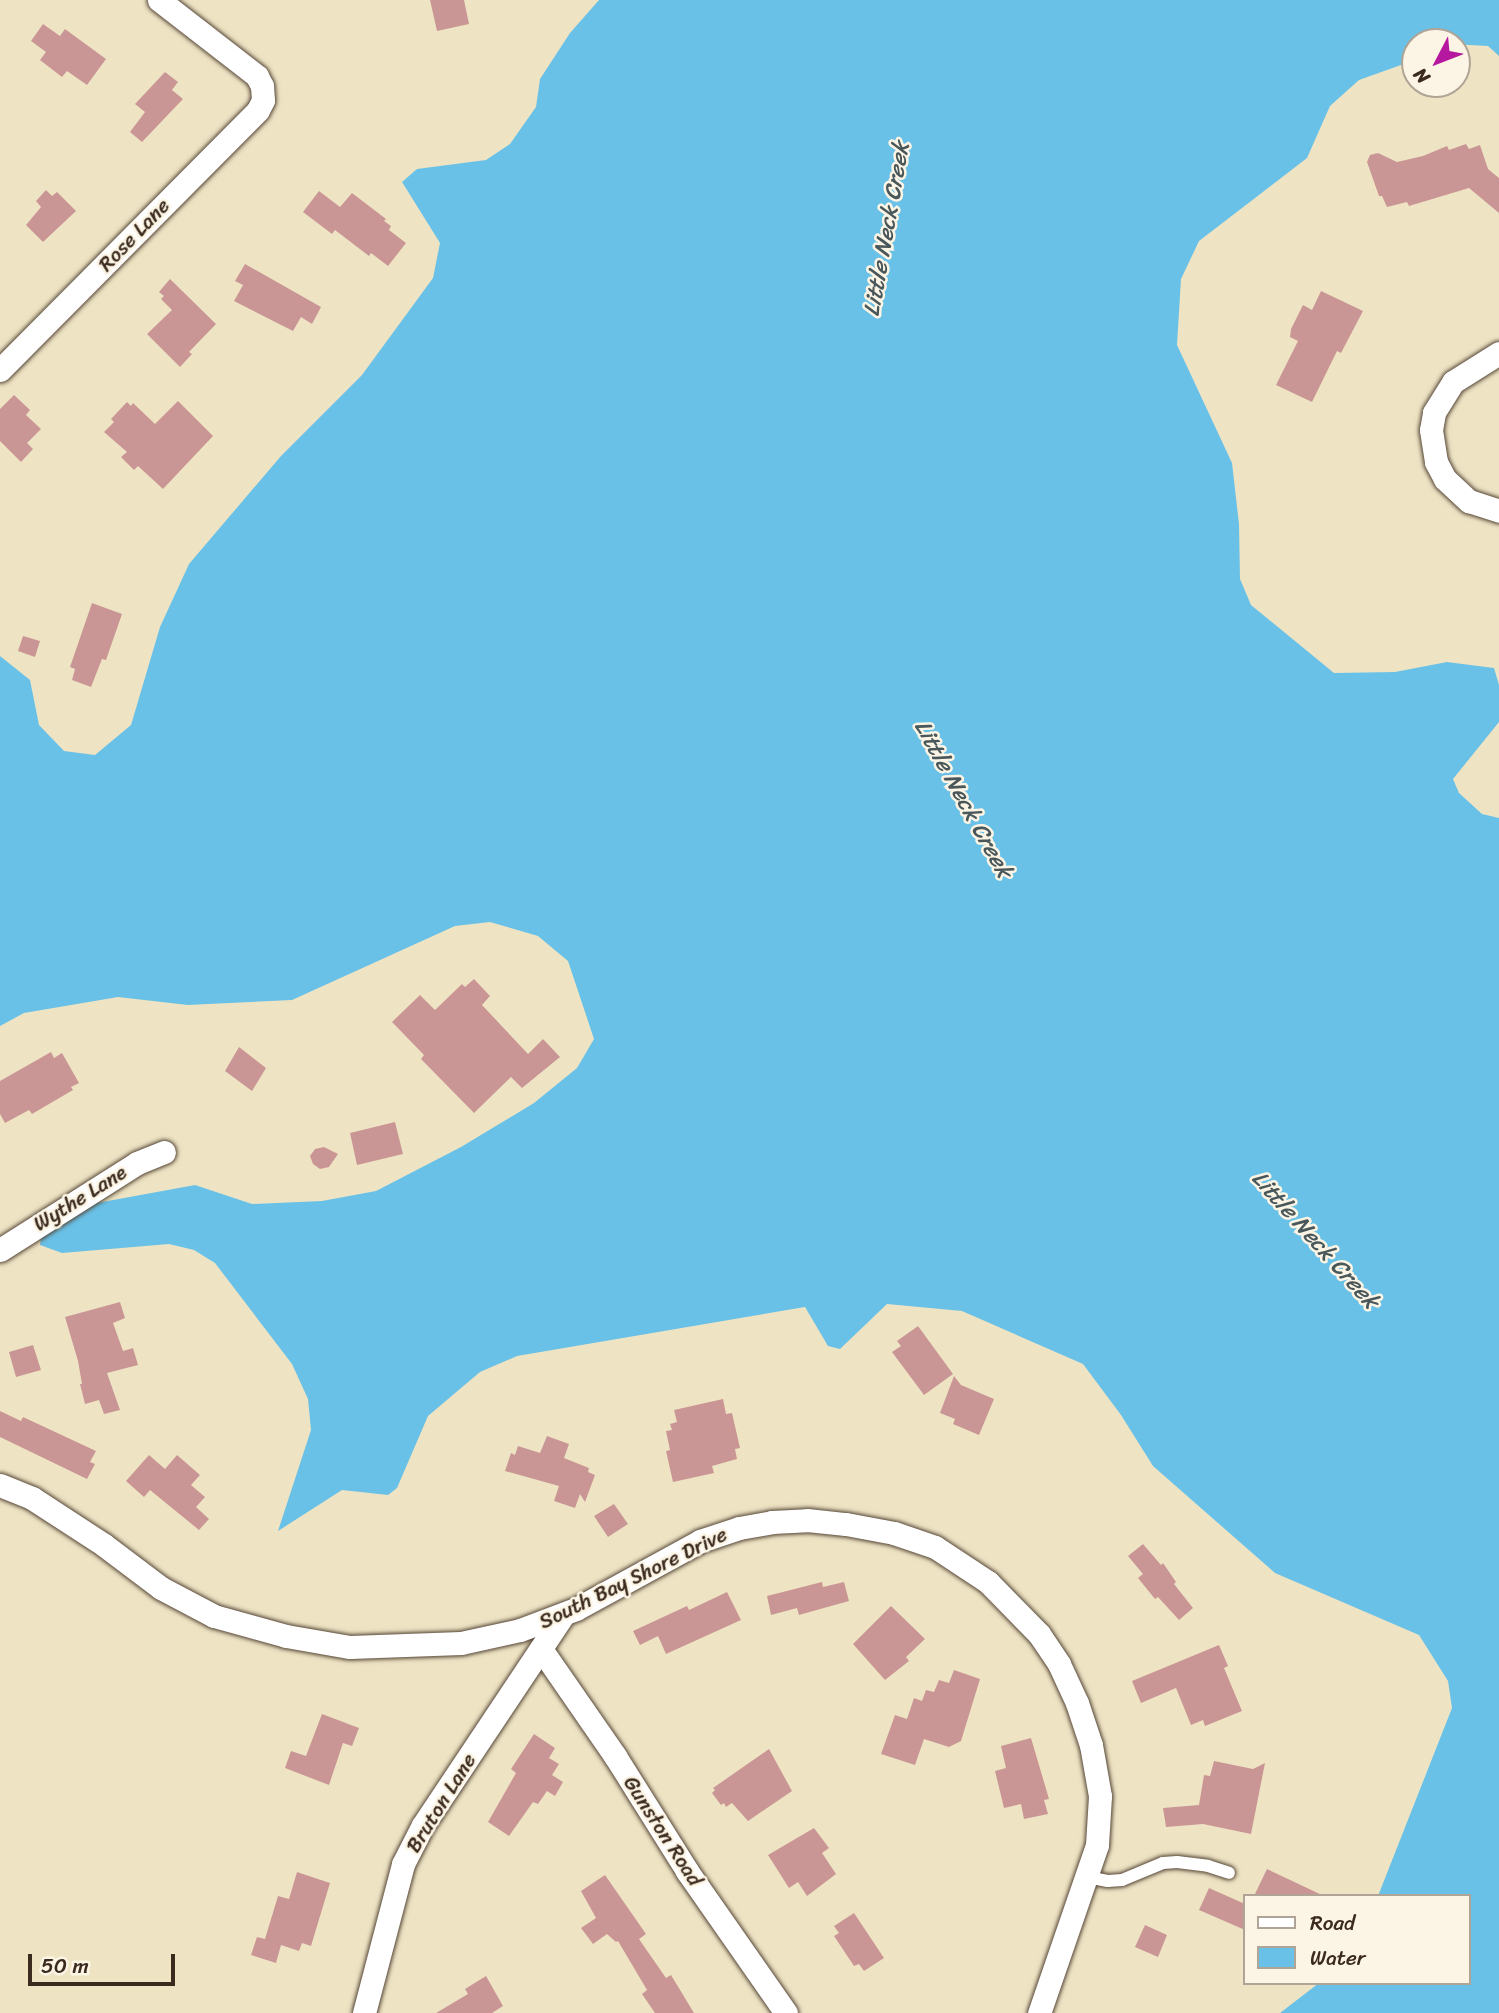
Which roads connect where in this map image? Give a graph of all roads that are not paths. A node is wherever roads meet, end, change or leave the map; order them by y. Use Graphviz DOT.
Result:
graph roads {
  1 [pos="159,0"];
  2 [pos="1499,353"];
  3 [pos="0,370"];
  4 [pos="1499,511"];
  5 [pos="164,1152"];
  6 [pos="0,1250"];
  7 [pos="0,1485"];
  8 [pos="563,1615"];
  9 [pos="541,1649"];
  10 [pos="1229,1873"];
  11 [pos="1087,1877"];
  12 [pos="364,2013"];
  13 [pos="786,2013"];
  14 [pos="1039,2013"];
  1 -- 3 [label="street, Rose Lane"];
  2 -- 4 [label="street"];
  5 -- 6 [label="street, Wythe Lane"];
  7 -- 8 [label="street, South Bay Shore Drive"];
  8 -- 9 [label="street, Bruton Lane"];
  8 -- 11 [label="street, South Bay Shore Drive"];
  9 -- 12 [label="street, Bruton Lane"];
  9 -- 13 [label="street, Gunston Road"];
  10 -- 11 [label="lane"];
  11 -- 14 [label="street, South Bay Shore Drive"];
}
